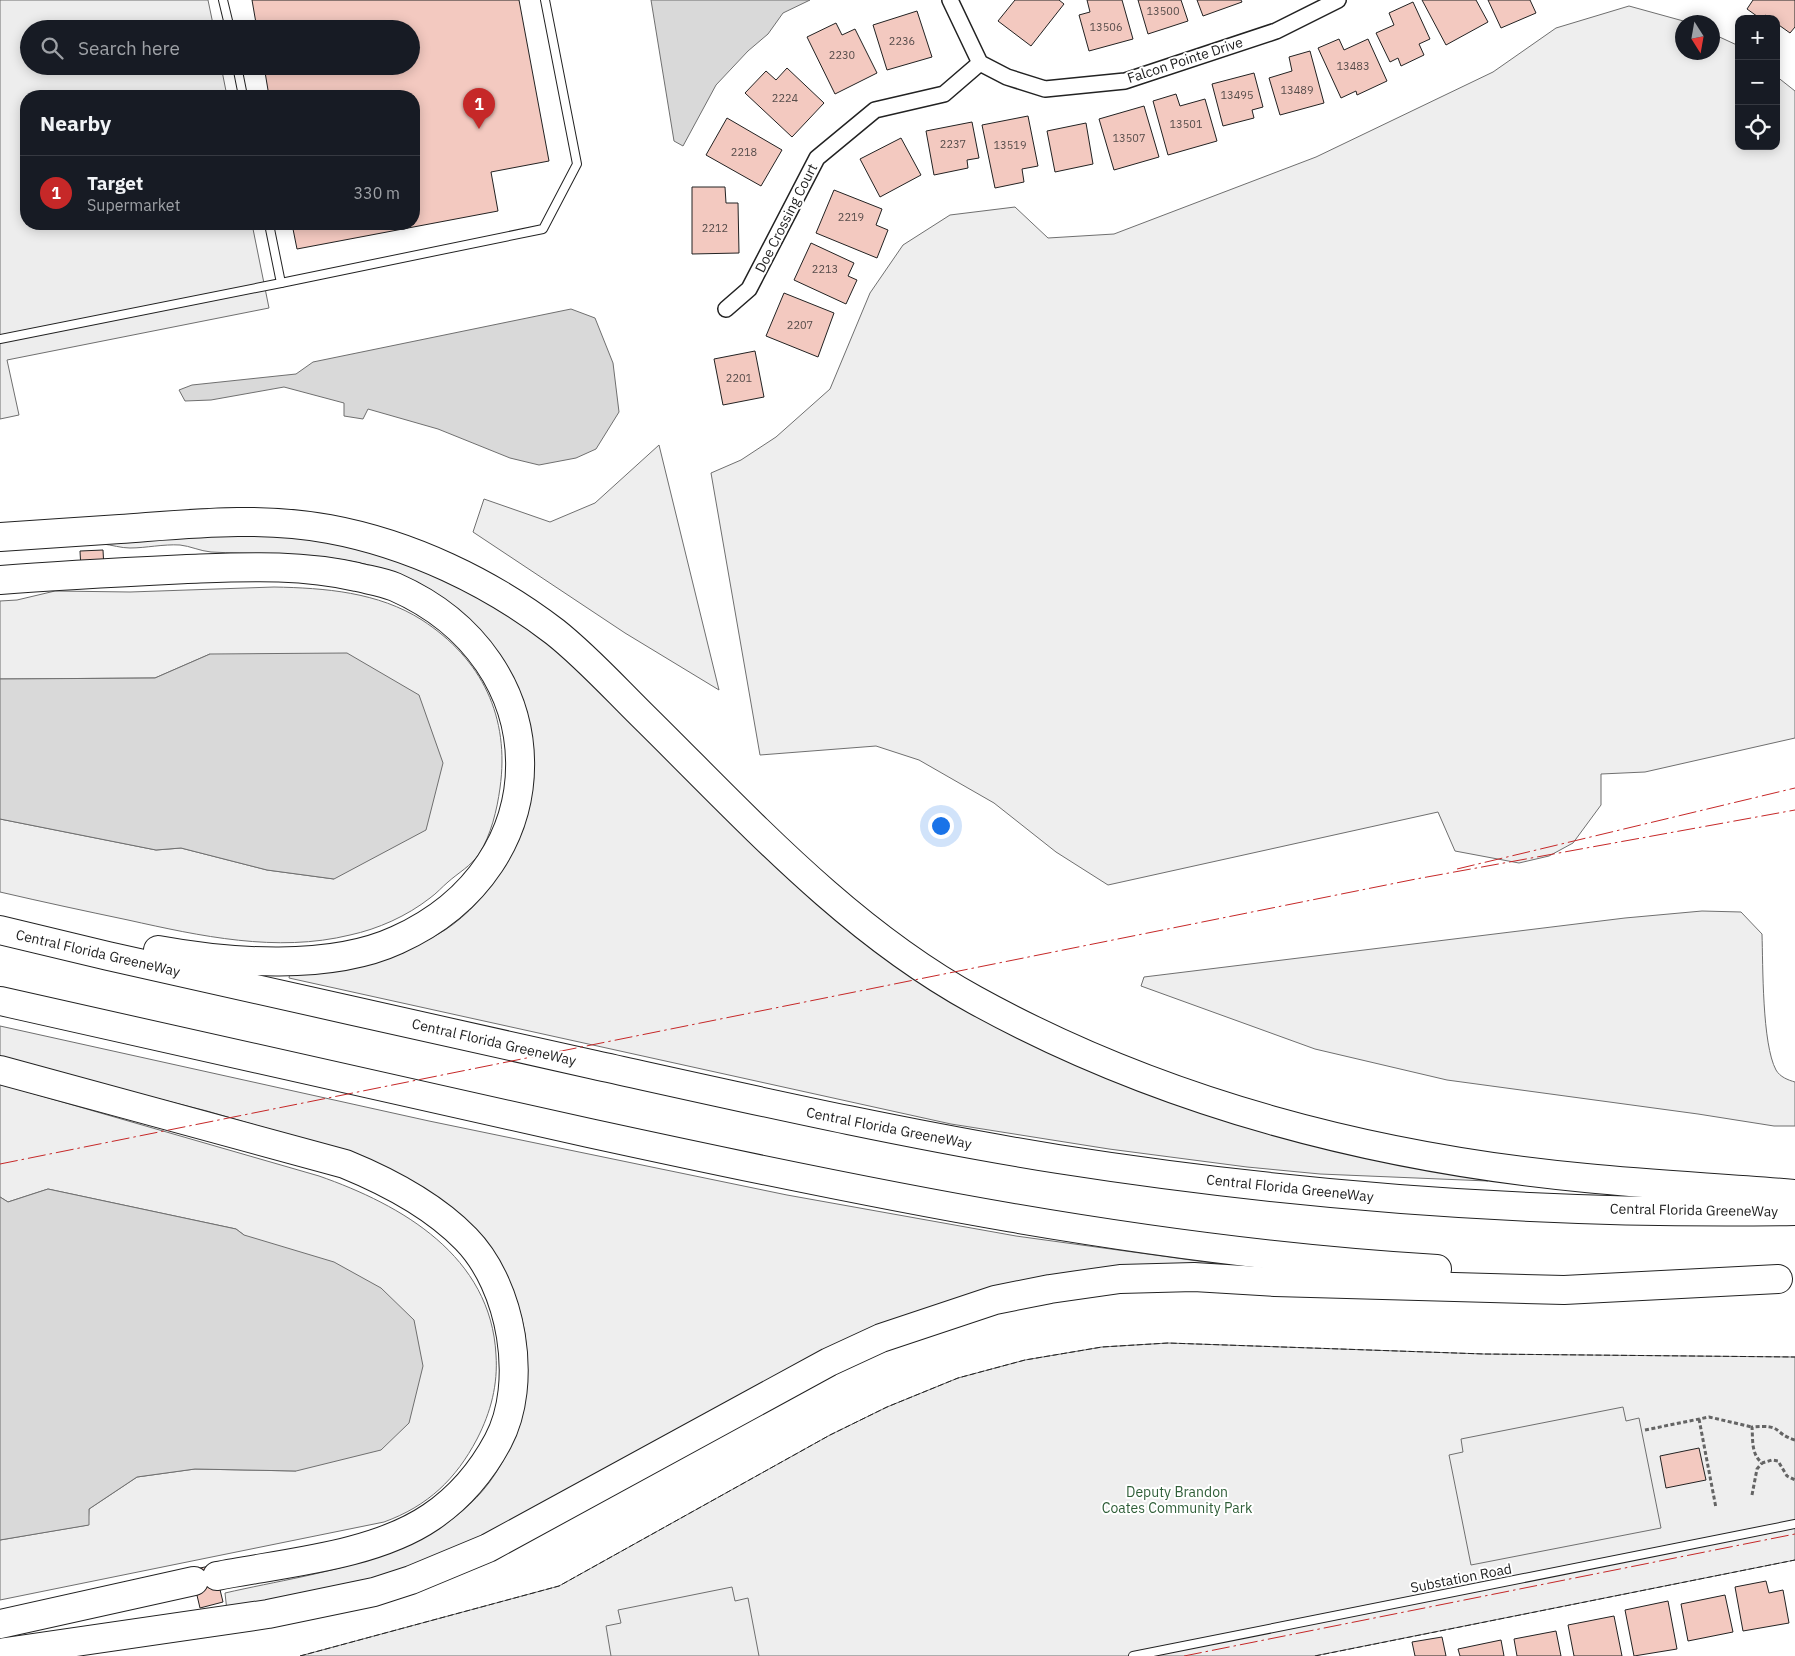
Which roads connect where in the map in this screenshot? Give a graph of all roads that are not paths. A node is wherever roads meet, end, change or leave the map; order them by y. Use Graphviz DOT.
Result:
graph roads {
  1 [pos="223,0"];
  2 [pos="546,0"];
  3 [pos="950,0"];
  4 [pos="1338,0"];
  5 [pos="228,20"];
  6 [pos="980,63"];
  7 [pos="239,75"];
  8 [pos="242,90"];
  9 [pos="270,230"];
  10 [pos="281,282"];
  11 [pos="726,309"];
  12 [pos="0,339"];
  13 [pos="0,537"];
  14 [pos="0,580"];
  15 [pos="0,920"];
  16 [pos="0,930"];
  17 [pos="0,1002"];
  18 [pos="0,1070"];
  19 [pos="1795,1194"];
  20 [pos="1795,1211"];
  21 [pos="1787,1279"];
  22 [pos="1795,1524"];
  23 [pos="5,1621"];
  24 [pos="0,1653"];
  25 [pos="1133,1656"];
  1 -- 5 [label="lane"];
  2 -- 10 [label="lane"];
  3 -- 6 [label="street"];
  4 -- 6 [label="street, Falcon Pointe Drive"];
  6 -- 11 [label="street, Doe Crossing Court"];
  7 -- 8 [label="lane"];
  9 -- 10 [label="lane"];
  10 -- 12 [label="lane"];
  13 -- 19 [label="highway"];
  14 -- 15 [label="highway"];
  16 -- 20 [label="highway, Central Florida GreeneWay"];
  17 -- 21 [label="highway"];
  18 -- 23 [label="highway"];
  21 -- 24 [label="highway"];
  22 -- 25 [label="lane, Substation Road"];
}
